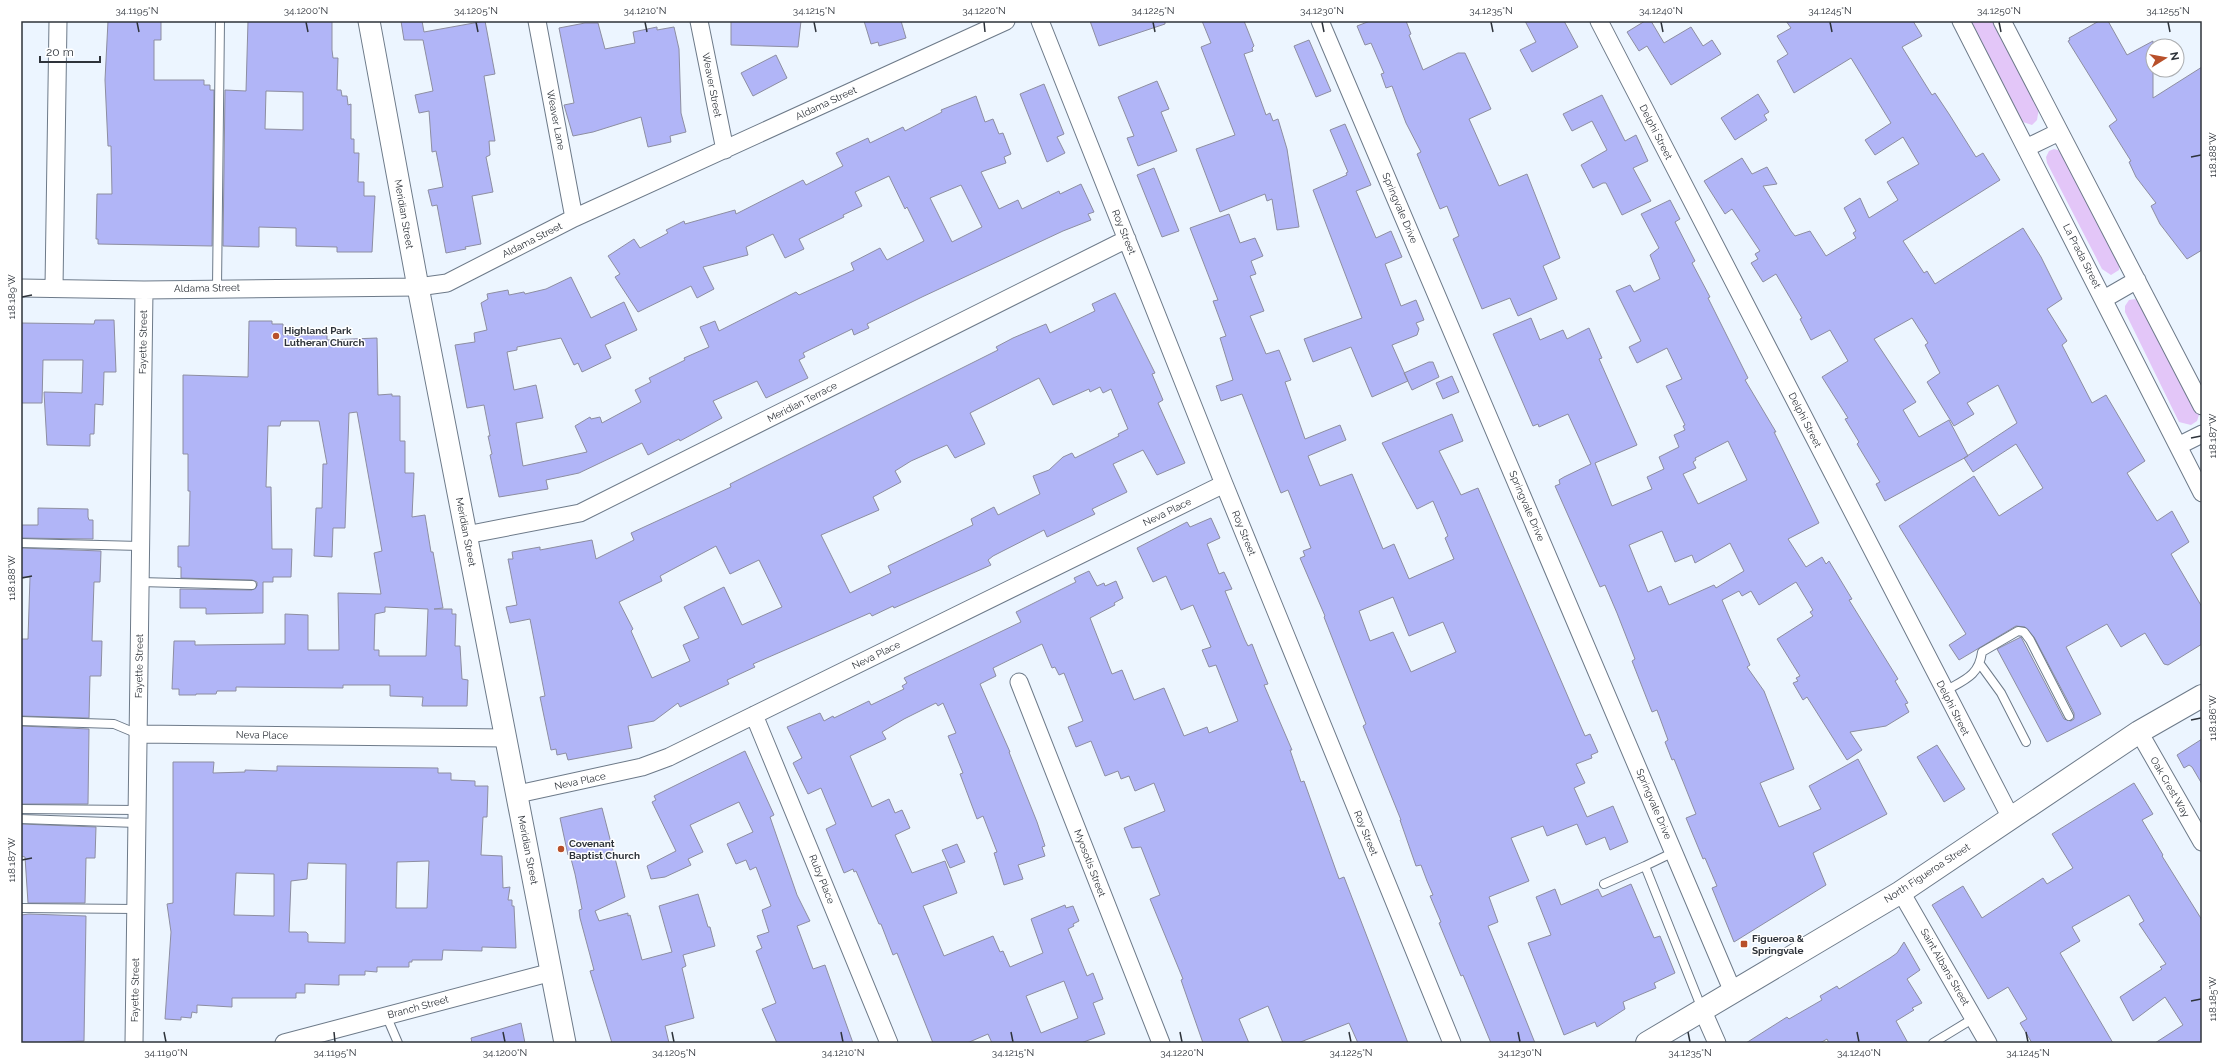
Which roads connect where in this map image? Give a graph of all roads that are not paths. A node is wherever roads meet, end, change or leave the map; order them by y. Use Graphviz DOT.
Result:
graph roads {
  1 [pos="58,21"];
  2 [pos="220,21"];
  3 [pos="369,21"];
  4 [pos="537,21"];
  5 [pos="699,21"];
  6 [pos="1006,21"];
  7 [pos="1040,21"];
  8 [pos="1320,21"];
  9 [pos="1599,21"];
  10 [pos="1961,21"];
  11 [pos="2002,21"];
  12 [pos="2059,132"];
  13 [pos="2026,148"];
  14 [pos="725,150"];
  15 [pos="574,218"];
  16 [pos="1127,239"];
  17 [pos="2137,280"];
  18 [pos="418,287"];
  19 [pos="21,288"];
  20 [pos="54,288"];
  21 [pos="217,288"];
  22 [pos="144,290"];
  23 [pos="2104,299"];
  24 [pos="2202,406"];
  25 [pos="2202,434"];
  26 [pos="2178,446"];
  27 [pos="1224,484"];
  28 [pos="2202,493"];
  29 [pos="466,535"];
  30 [pos="21,543"];
  31 [pos="140,546"];
  32 [pos="140,582"];
  33 [pos="252,585"];
  34 [pos="1980,664"];
  35 [pos="1019,682"];
  36 [pos="1945,691"];
  37 [pos="2202,696"];
  38 [pos="754,715"];
  39 [pos="2069,716"];
  40 [pos="21,721"];
  41 [pos="2139,732"];
  42 [pos="138,734"];
  43 [pos="506,738"];
  44 [pos="2026,742"];
  45 [pos="518,794"];
  46 [pos="21,809"];
  47 [pos="137,817"];
  48 [pos="2011,818"];
  49 [pos="21,819"];
  50 [pos="2202,842"];
  51 [pos="1674,852"];
  52 [pos="1645,866"];
  53 [pos="1604,884"];
  54 [pos="1901,892"];
  55 [pos="21,908"];
  56 [pos="136,909"];
  57 [pos="552,972"];
  58 [pos="1733,992"];
  59 [pos="1702,1009"];
  60 [pos="386,1015"];
  61 [pos="1974,1018"];
  62 [pos="288,1042"];
  63 [pos="134,1043"];
  64 [pos="398,1043"];
  65 [pos="565,1043"];
  66 [pos="889,1043"];
  67 [pos="1161,1043"];
  68 [pos="1452,1043"];
  69 [pos="1647,1043"];
  70 [pos="1717,1043"];
  71 [pos="1933,1043"];
  72 [pos="1988,1043"];
  1 -- 20 [label="street"];
  2 -- 21 [label="lane"];
  3 -- 18 [label="street, Meridian Street"];
  4 -- 15 [label="street, Weaver Lane"];
  5 -- 14 [label="street, Weaver Street"];
  6 -- 14 [label="street, Aldama Street"];
  7 -- 16 [label="street, Roy Street"];
  8 -- 51 [label="street, Springvale Drive"];
  9 -- 36 [label="street, Delphi Street"];
  10 -- 13 [label="street, La Prada Street"];
  11 -- 12 [label="street"];
  12 -- 13 [label="street"];
  12 -- 17 [label="street"];
  13 -- 23 [label="street, La Prada Street"];
  14 -- 15 [label="street, Aldama Street"];
  15 -- 18 [label="street, Aldama Street"];
  16 -- 27 [label="street, Roy Street"];
  16 -- 29 [label="street, Meridian Terrace"];
  17 -- 23 [label="street"];
  17 -- 24 [label="street"];
  18 -- 21 [label="street, Aldama Street"];
  18 -- 29 [label="street, Meridian Street"];
  19 -- 20 [label="street, Aldama Street"];
  20 -- 22 [label="street, Aldama Street"];
  21 -- 22 [label="street, Aldama Street"];
  22 -- 31 [label="street, Fayette Street"];
  23 -- 26 [label="street, La Prada Street"];
  25 -- 26 [label="street"];
  26 -- 28 [label="street, La Prada Street"];
  27 -- 38 [label="street, Neva Place"];
  27 -- 68 [label="street, Roy Street"];
  29 -- 43 [label="street, Meridian Street"];
  30 -- 31 [label="lane"];
  31 -- 32 [label="street, Fayette Street"];
  32 -- 33 [label="lane"];
  32 -- 42 [label="street, Fayette Street"];
  34 -- 36 [label="lane"];
  34 -- 39 [label="lane"];
  34 -- 44 [label="lane"];
  35 -- 67 [label="street, Myosotis Street"];
  36 -- 48 [label="street, Delphi Street"];
  37 -- 41 [label="main road, North Figueroa Street"];
  38 -- 45 [label="street, Neva Place"];
  38 -- 66 [label="street, Ruby Place"];
  40 -- 42 [label="lane"];
  41 -- 48 [label="main road, North Figueroa Street"];
  41 -- 50 [label="street, Oak Crest Way"];
  42 -- 43 [label="street, Neva Place"];
  42 -- 47 [label="street, Fayette Street"];
  43 -- 45 [label="street, Meridian Street"];
  45 -- 57 [label="street, Meridian Street"];
  46 -- 47 [label="lane"];
  47 -- 49 [label="lane"];
  47 -- 56 [label="street, Fayette Street"];
  48 -- 54 [label="main road, North Figueroa Street"];
  51 -- 52 [label="lane"];
  51 -- 58 [label="street, Springvale Drive"];
  52 -- 53 [label="lane"];
  52 -- 59 [label="lane"];
  54 -- 58 [label="main road, North Figueroa Street"];
  54 -- 61 [label="street, Saint Albans Street"];
  55 -- 56 [label="lane"];
  56 -- 63 [label="street, Fayette Street"];
  57 -- 60 [label="street, Branch Street"];
  57 -- 65 [label="street, Meridian Street"];
  58 -- 59 [label="main road, North Figueroa Street"];
  59 -- 69 [label="main road, North Figueroa Street"];
  59 -- 70 [label="street"];
  60 -- 62 [label="street, Branch Street"];
  60 -- 64 [label="lane"];
  61 -- 71 [label="lane"];
  61 -- 72 [label="street, Saint Albans Street"];
}
